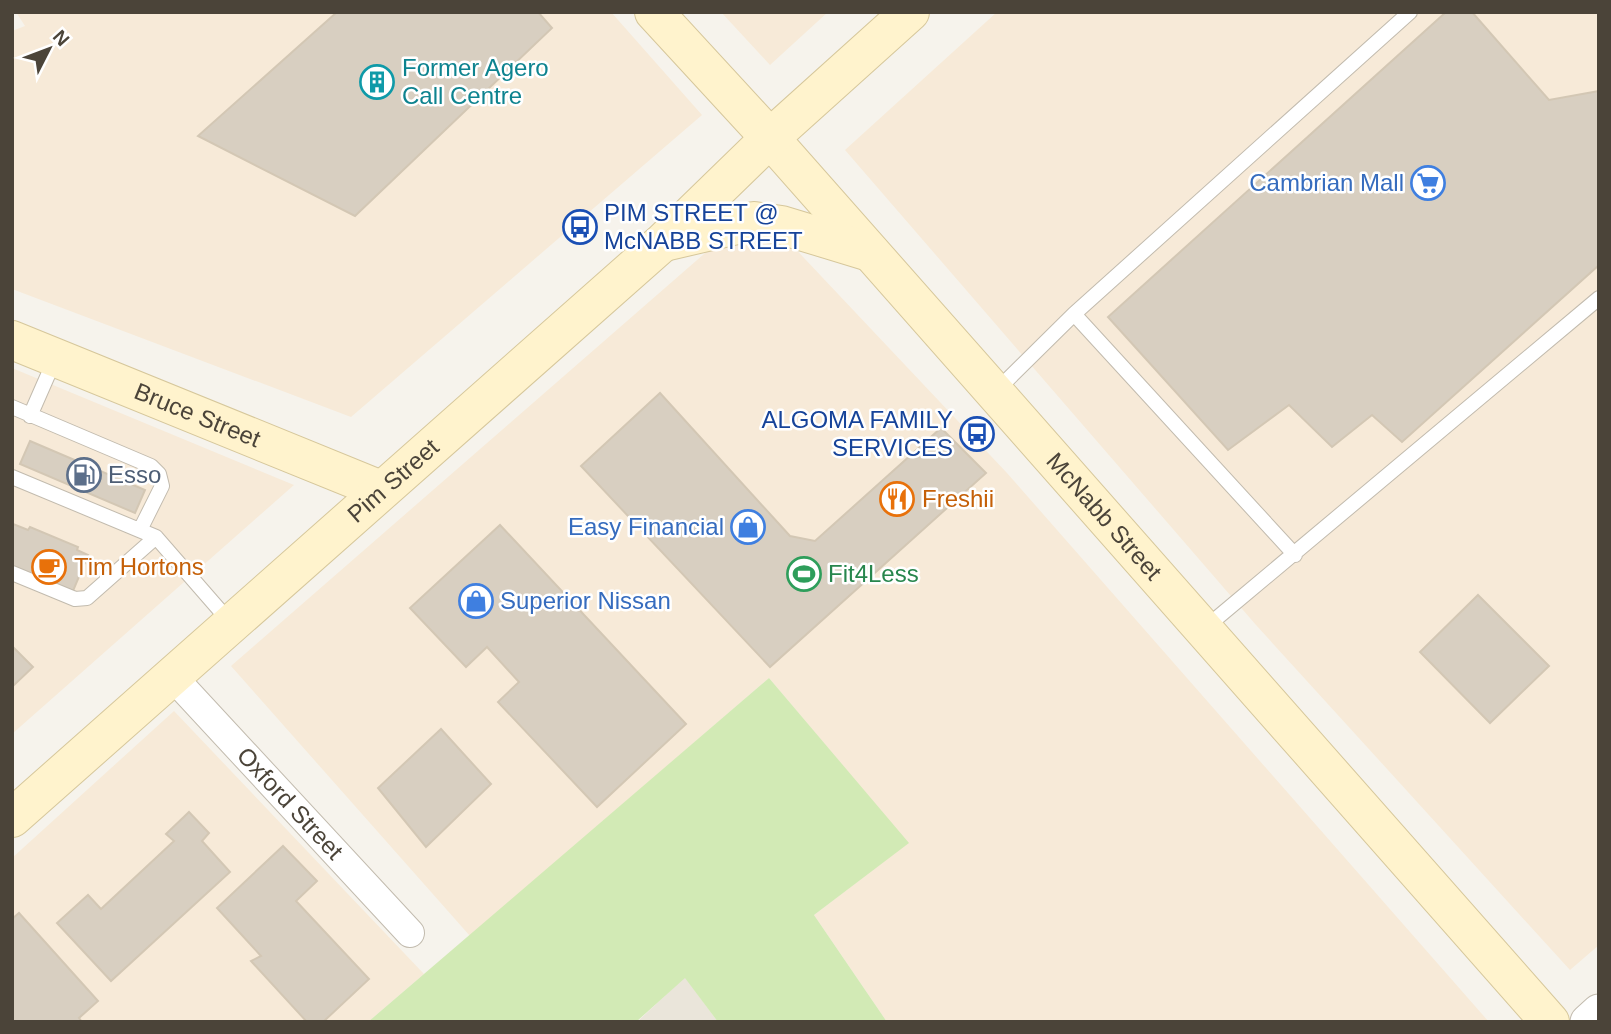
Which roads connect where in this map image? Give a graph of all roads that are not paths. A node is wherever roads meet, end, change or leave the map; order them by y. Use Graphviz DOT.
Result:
graph roads {
  1 [pos="654,12"];
  2 [pos="910,12"];
  3 [pos="1410,12"];
  4 [pos="770,138"];
  5 [pos="662,243"];
  6 [pos="870,252"];
  7 [pos="1599,298"];
  8 [pos="1074,314"];
  9 [pos="12,340"];
  10 [pos="55,358"];
  11 [pos="994,392"];
  12 [pos="12,407"];
  13 [pos="30,416"];
  14 [pos="12,477"];
  15 [pos="381,490"];
  16 [pos="140,530"];
  17 [pos="156,537"];
  18 [pos="1294,555"];
  19 [pos="12,573"];
  20 [pos="231,622"];
  21 [pos="1203,629"];
  22 [pos="171,675"];
  23 [pos="12,817"];
  24 [pos="410,933"];
  25 [pos="1599,1012"];
  26 [pos="1550,1022"];
  27 [pos="1588,1022"];
  1 -- 4 [label="main road, McNabb Street"];
  2 -- 4 [label="main road, Pim Street"];
  3 -- 8 [label="lane"];
  4 -- 5 [label="main road, Pim Street"];
  4 -- 6 [label="main road, McNabb Street"];
  5 -- 6 [label="main road"];
  5 -- 15 [label="main road, Pim Street"];
  6 -- 11 [label="main road, McNabb Street"];
  7 -- 18 [label="lane"];
  8 -- 11 [label="lane"];
  8 -- 18 [label="lane"];
  9 -- 10 [label="main road, Bruce Street"];
  10 -- 13 [label="lane"];
  10 -- 15 [label="main road, Bruce Street"];
  11 -- 21 [label="main road, McNabb Street"];
  12 -- 13 [label="lane"];
  13 -- 16 [label="lane"];
  14 -- 16 [label="lane"];
  15 -- 20 [label="main road, Pim Street"];
  16 -- 17 [label="lane"];
  17 -- 19 [label="lane"];
  17 -- 20 [label="lane"];
  18 -- 21 [label="lane"];
  20 -- 22 [label="main road, Pim Street"];
  21 -- 26 [label="main road, McNabb Street"];
  22 -- 23 [label="main road, Pim Street"];
  22 -- 24 [label="street, Oxford Street"];
  25 -- 27 [label="street"];
}
